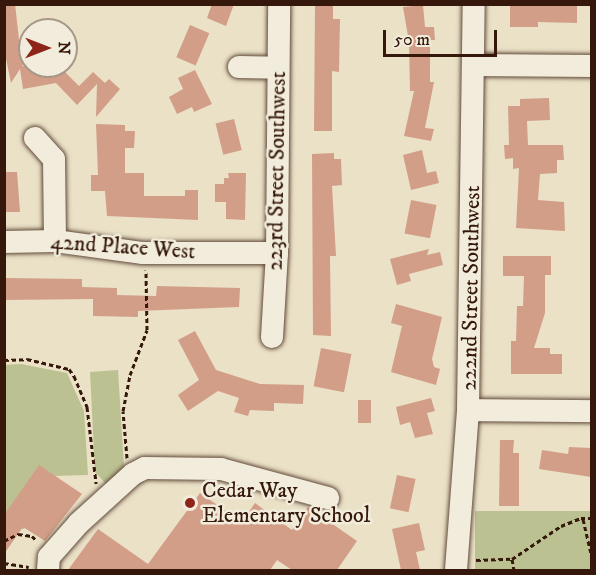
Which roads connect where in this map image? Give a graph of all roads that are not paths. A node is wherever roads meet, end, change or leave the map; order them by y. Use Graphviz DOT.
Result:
graph roads {
  1 [pos="279,4"];
  2 [pos="474,4"];
  3 [pos="475,65"];
  4 [pos="591,66"];
  5 [pos="239,67"];
  6 [pos="278,68"];
  7 [pos="36,138"];
  8 [pos="55,241"];
  9 [pos="4,242"];
  10 [pos="277,253"];
  11 [pos="272,337"];
  12 [pos="468,411"];
  13 [pos="591,411"];
  14 [pos="328,498"];
  15 [pos="48,565"];
  16 [pos="465,565"];
  1 -- 6 [label="street, 223rd Street Southwest"];
  2 -- 3 [label="street, 222nd Street Southwest"];
  3 -- 4 [label="street"];
  3 -- 12 [label="street, 222nd Street Southwest"];
  5 -- 6 [label="street"];
  6 -- 10 [label="street, 223rd Street Southwest"];
  7 -- 8 [label="street"];
  8 -- 9 [label="street, 42nd Place West"];
  8 -- 10 [label="street, 42nd Place West"];
  10 -- 11 [label="street, 223rd Street Southwest"];
  12 -- 13 [label="street"];
  12 -- 16 [label="street, 222nd Street Southwest"];
  14 -- 15 [label="street"];
}
